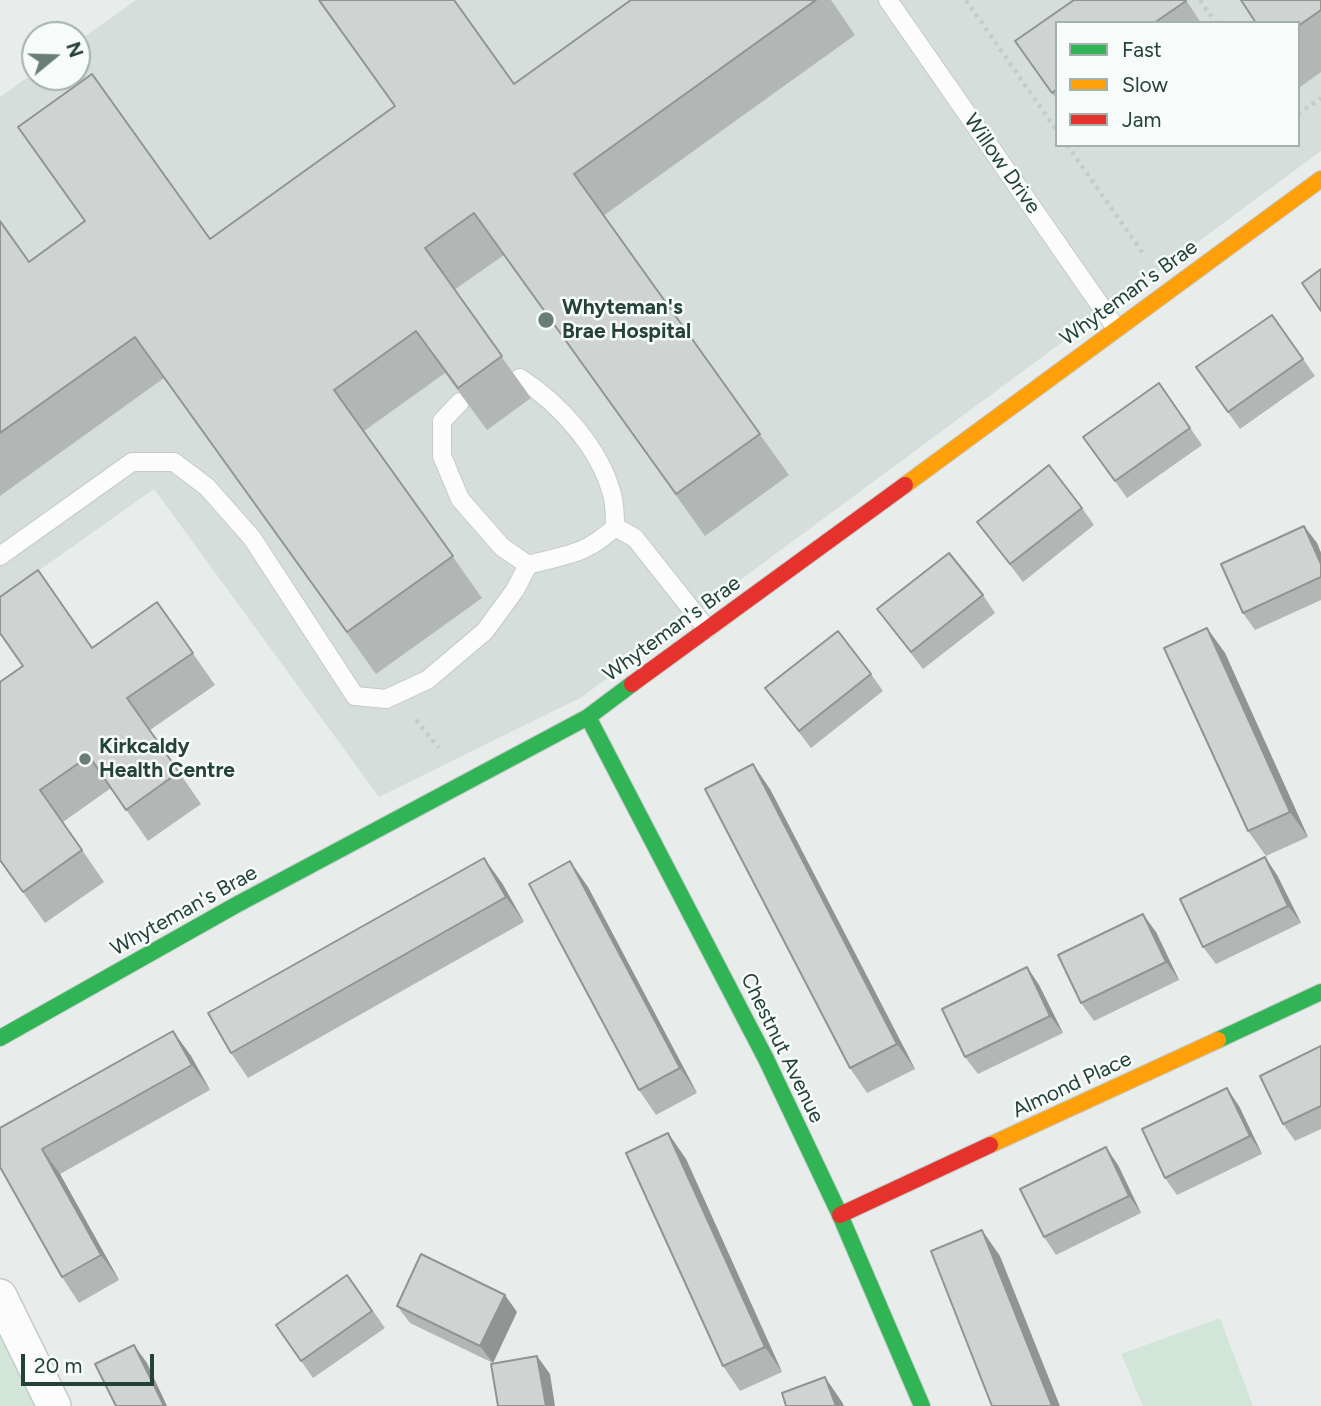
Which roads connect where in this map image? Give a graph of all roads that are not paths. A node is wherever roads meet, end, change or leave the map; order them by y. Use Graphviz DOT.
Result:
graph roads {
  1 [pos="888,0"];
  2 [pos="1321,179"];
  3 [pos="1116,328"];
  4 [pos="520,377"];
  5 [pos="460,402"];
  6 [pos="615,527"];
  7 [pos="0,556"];
  8 [pos="528,565"];
  9 [pos="707,629"];
  10 [pos="587,717"];
  11 [pos="1321,992"];
  12 [pos="0,1038"];
  13 [pos="840,1215"];
  14 [pos="0,1296"];
  15 [pos="54,1406"];
  16 [pos="922,1406"];
  1 -- 3 [label="lane, Willow Drive"];
  2 -- 3 [label="street, Whyteman's Brae"];
  3 -- 9 [label="street, Whyteman's Brae"];
  4 -- 6 [label="lane"];
  5 -- 8 [label="lane"];
  6 -- 8 [label="lane"];
  6 -- 9 [label="lane"];
  7 -- 8 [label="lane"];
  9 -- 10 [label="street, Whyteman's Brae"];
  10 -- 12 [label="street, Whyteman's Brae"];
  10 -- 13 [label="street, Chestnut Avenue"];
  11 -- 13 [label="street, Almond Place"];
  13 -- 16 [label="street, Chestnut Avenue"];
  14 -- 15 [label="street"];
}
